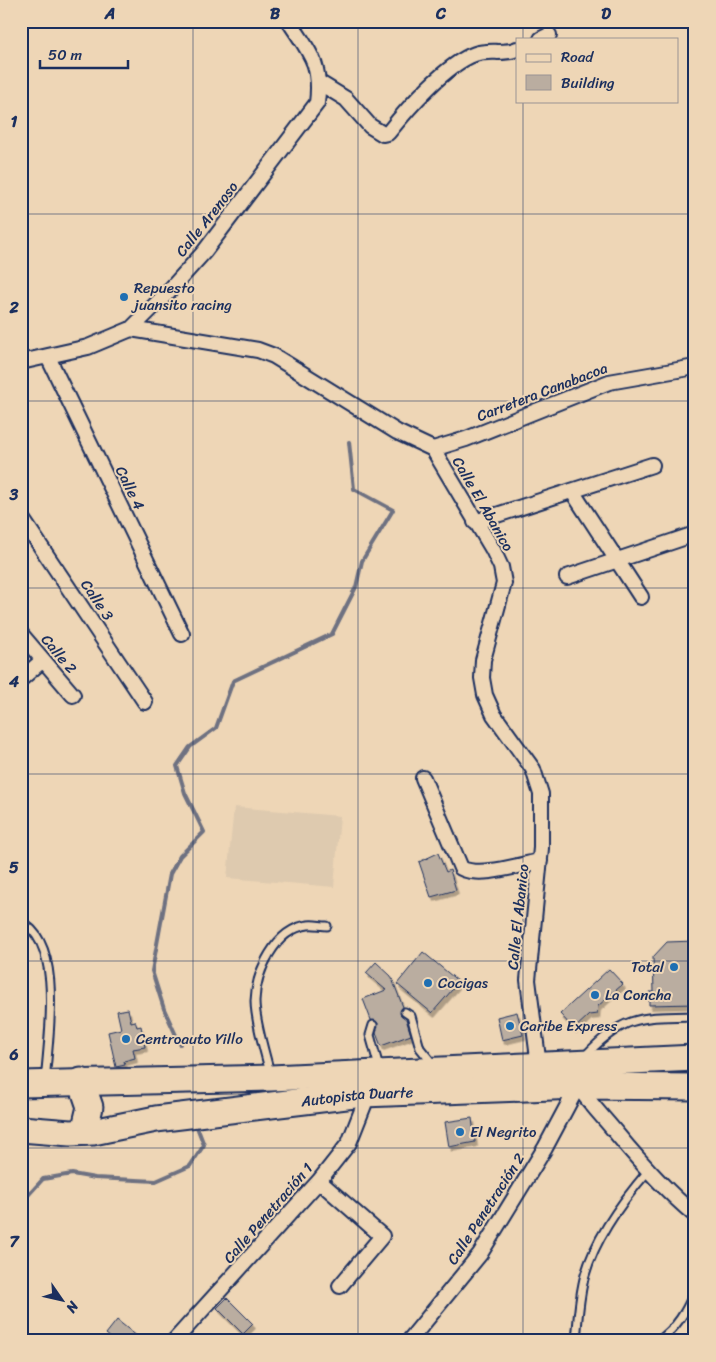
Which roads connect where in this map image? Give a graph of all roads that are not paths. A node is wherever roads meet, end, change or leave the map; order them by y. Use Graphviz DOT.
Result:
graph roads {
  1 [pos="289,21"];
  2 [pos="516,50"];
  3 [pos="320,83"];
  4 [pos="131,329"];
  5 [pos="48,357"];
  6 [pos="21,362"];
  7 [pos="695,367"];
  8 [pos="433,449"];
  9 [pos="652,465"];
  10 [pos="572,491"];
  11 [pos="21,517"];
  12 [pos="475,522"];
  13 [pos="695,534"];
  14 [pos="617,560"];
  15 [pos="567,577"];
  16 [pos="641,598"];
  17 [pos="21,634"];
  18 [pos="182,634"];
  19 [pos="43,660"];
  20 [pos="21,679"];
  21 [pos="73,695"];
  22 [pos="146,702"];
  23 [pos="423,778"];
  24 [pos="540,861"];
  25 [pos="21,922"];
  26 [pos="327,926"];
  27 [pos="405,1012"];
  28 [pos="695,1016"];
  29 [pos="373,1025"];
  30 [pos="695,1058"];
  31 [pos="539,1066"];
  32 [pos="437,1071"];
  33 [pos="380,1073"];
  34 [pos="578,1075"];
  35 [pos="271,1078"];
  36 [pos="91,1081"];
  37 [pos="30,1084"];
  38 [pos="695,1087"];
  39 [pos="363,1094"];
  40 [pos="21,1129"];
  41 [pos="93,1131"];
  42 [pos="649,1170"];
  43 [pos="319,1181"];
  44 [pos="695,1215"];
  45 [pos="340,1286"];
  46 [pos="695,1290"];
  47 [pos="174,1341"];
  48 [pos="408,1341"];
  49 [pos="576,1341"];
  50 [pos="658,1341"];
  1 -- 3 [label="street, Calle Arenoso"];
  2 -- 3 [label="street"];
  3 -- 4 [label="street, Calle Arenoso"];
  4 -- 5 [label="street, Calle Arenoso"];
  4 -- 8 [label="street, Calle El Abanico"];
  5 -- 6 [label="street, Calle Arenoso"];
  5 -- 18 [label="street, Calle 4"];
  7 -- 8 [label="street, Carretera Canabacoa"];
  8 -- 12 [label="street, Calle El Abanico"];
  9 -- 10 [label="street"];
  10 -- 12 [label="street"];
  10 -- 14 [label="street"];
  11 -- 22 [label="street, Calle 3"];
  12 -- 24 [label="street, Calle El Abanico"];
  13 -- 14 [label="street"];
  14 -- 15 [label="street"];
  14 -- 16 [label="street"];
  17 -- 19 [label="street, Calle 2"];
  19 -- 20 [label="street"];
  19 -- 21 [label="street, Calle 2"];
  23 -- 24 [label="street"];
  24 -- 31 [label="street, Calle El Abanico"];
  25 -- 37 [label="lane"];
  26 -- 35 [label="lane"];
  27 -- 32 [label="lane"];
  28 -- 34 [label="lane"];
  29 -- 33 [label="lane"];
  30 -- 34 [label="highway, Autopista Duarte"];
  31 -- 32 [label="highway, Autopista Duarte"];
  31 -- 34 [label="highway, Autopista Duarte"];
  32 -- 33 [label="highway, Autopista Duarte"];
  33 -- 35 [label="highway, Autopista Duarte"];
  34 -- 38 [label="highway, Autopista Duarte"];
  34 -- 39 [label="highway, Autopista Duarte"];
  34 -- 42 [label="street"];
  34 -- 48 [label="street, Calle Penetración 2"];
  35 -- 36 [label="highway, Autopista Duarte"];
  36 -- 37 [label="highway, Autopista Duarte"];
  36 -- 41 [label="highway"];
  39 -- 41 [label="highway, Autopista Duarte"];
  39 -- 43 [label="street, Calle Penetración 1"];
  40 -- 41 [label="highway, Autopista Duarte"];
  42 -- 44 [label="street"];
  42 -- 49 [label="lane"];
  43 -- 45 [label="street"];
  43 -- 47 [label="street, Calle Penetración 1"];
  46 -- 50 [label="lane"];
}
